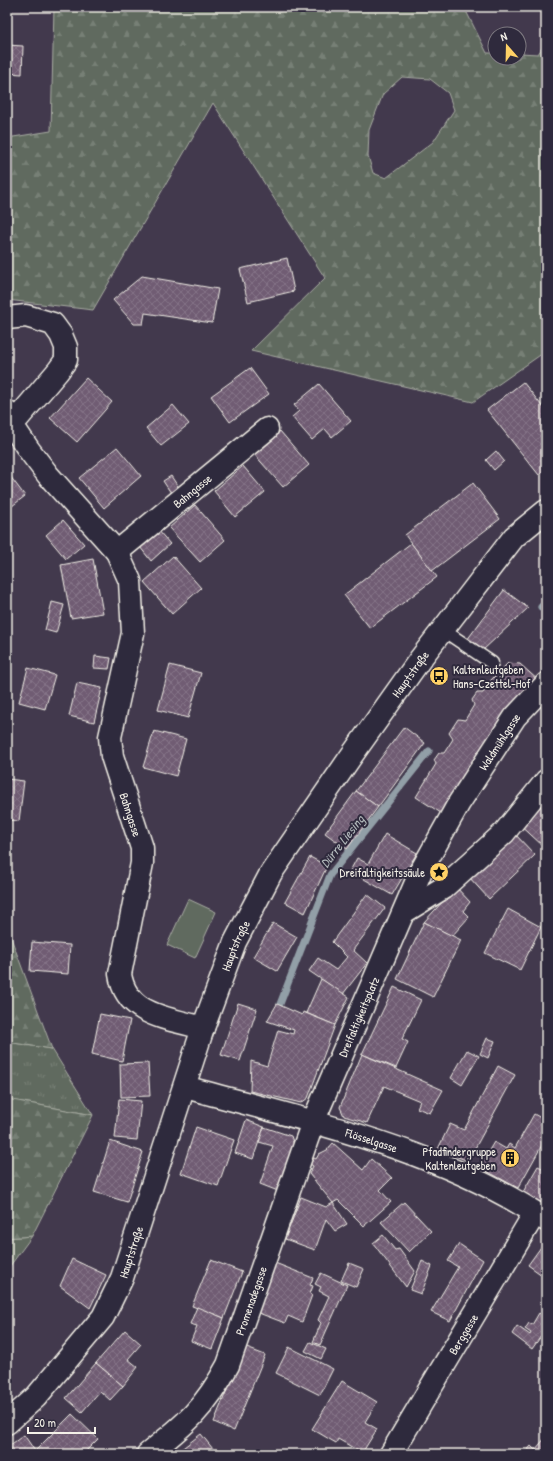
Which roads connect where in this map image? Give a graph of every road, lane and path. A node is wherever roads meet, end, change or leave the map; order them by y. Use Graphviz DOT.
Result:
graph roads {
  1 [pos="7,318"];
  2 [pos="10,418"];
  3 [pos="267,428"];
  4 [pos="546,511"];
  5 [pos="117,552"];
  6 [pos="443,630"];
  7 [pos="492,663"];
  8 [pos="546,684"];
  9 [pos="546,781"];
  10 [pos="459,804"];
  11 [pos="404,912"];
  12 [pos="204,1028"];
  13 [pos="185,1087"];
  14 [pos="314,1122"];
  15 [pos="541,1217"];
  16 [pos="7,1423"];
  17 [pos="148,1454"];
  18 [pos="391,1454"];
  1 -- 2 [label="street, Bahngasse"];
  2 -- 5 [label="street, Bahngasse"];
  3 -- 5 [label="street, Bahngasse"];
  4 -- 6 [label="street, Hauptstraße"];
  5 -- 12 [label="street, Bahngasse"];
  6 -- 7 [label="lane"];
  6 -- 12 [label="street, Hauptstraße"];
  8 -- 10 [label="street, Waldmühlgasse"];
  9 -- 11 [label="street"];
  10 -- 11 [label="street, Dreifaltigkeitsplatz"];
  11 -- 14 [label="street, Dreifaltigkeitsplatz"];
  12 -- 13 [label="street, Hauptstraße"];
  13 -- 14 [label="street, Flösselgasse"];
  13 -- 16 [label="street, Hauptstraße"];
  14 -- 15 [label="street, Flösselgasse"];
  14 -- 17 [label="street, Promenadegasse"];
  15 -- 18 [label="street, Berggasse"];
}
